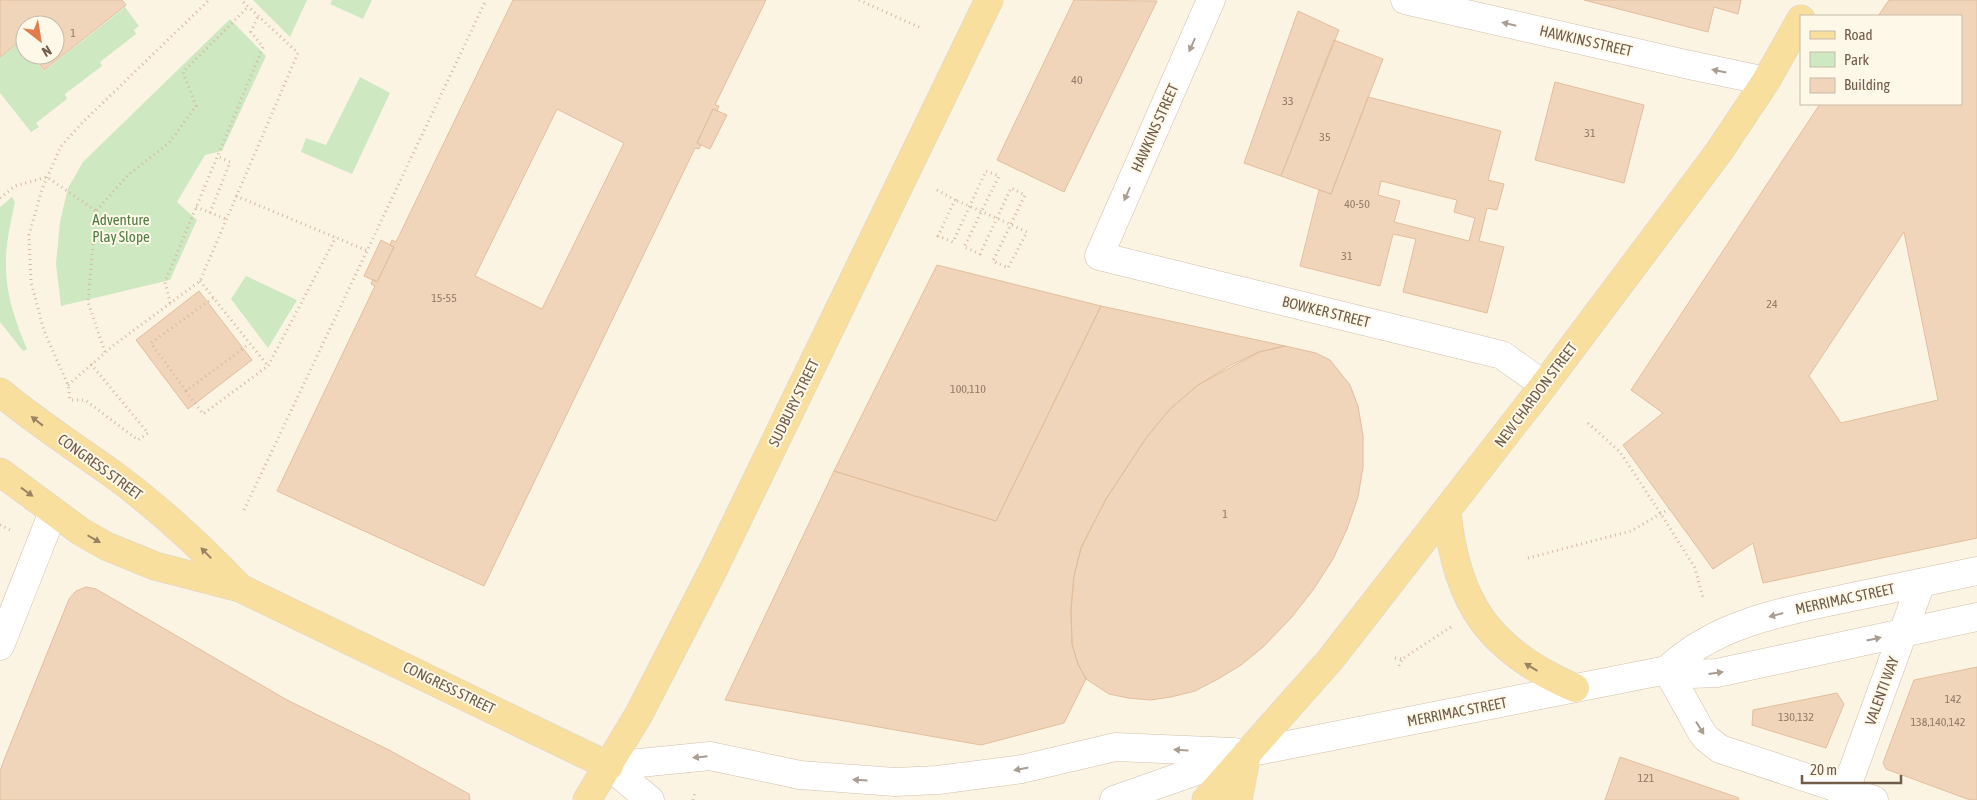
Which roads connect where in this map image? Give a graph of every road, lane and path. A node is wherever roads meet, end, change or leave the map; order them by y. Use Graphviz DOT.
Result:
graph roads {
  1 [pos="209,0"];
  2 [pos="241,0"];
  3 [pos="486,0"];
  4 [pos="859,0"];
  5 [pos="989,0"];
  6 [pos="1211,0"];
  7 [pos="1405,0"];
  8 [pos="1810,0"];
  9 [pos="248,7"];
  10 [pos="1802,15"];
  11 [pos="258,16"];
  12 [pos="1800,20"];
  13 [pos="921,28"];
  14 [pos="1766,81"];
  15 [pos="217,156"];
  16 [pos="47,177"];
  17 [pos="937,190"];
  18 [pos="236,196"];
  19 [pos="0,198"];
  20 [pos="955,200"];
  21 [pos="970,206"];
  22 [pos="196,207"];
  23 [pos="96,211"];
  24 [pos="983,212"];
  25 [pos="210,213"];
  26 [pos="226,219"];
  27 [pos="998,219"];
  28 [pos="1011,224"];
  29 [pos="336,237"];
  30 [pos="368,251"];
  31 [pos="1099,256"];
  32 [pos="200,281"];
  33 [pos="213,298"];
  34 [pos="170,303"];
  35 [pos="250,344"];
  36 [pos="105,352"];
  37 [pos="91,364"];
  38 [pos="268,366"];
  39 [pos="68,385"];
  40 [pos="1544,385"];
  41 [pos="186,391"];
  42 [pos="0,392"];
  43 [pos="1588,422"];
  44 [pos="0,472"];
  45 [pos="1669,509"];
  46 [pos="244,510"];
  47 [pos="53,512"];
  48 [pos="1447,512"];
  49 [pos="1661,514"];
  50 [pos="0,525"];
  51 [pos="12,531"];
  52 [pos="1528,558"];
  53 [pos="1977,571"];
  54 [pos="1921,583"];
  55 [pos="240,588"];
  56 [pos="1703,598"];
  57 [pos="1977,617"];
  58 [pos="1455,625"];
  59 [pos="1904,632"];
  60 [pos="1,641"];
  61 [pos="1395,658"];
  62 [pos="1402,659"];
  63 [pos="1399,666"];
  64 [pos="1667,670"];
  65 [pos="1575,688"];
  66 [pos="1248,753"];
  67 [pos="609,766"];
  68 [pos="695,793"];
  69 [pos="1843,795"];
  70 [pos="587,800"];
  71 [pos="650,800"];
  72 [pos="693,800"];
  73 [pos="1114,800"];
  74 [pos="1206,800"];
  75 [pos="1238,800"];
  76 [pos="1874,800"];
  1 -- 16 [label="path"];
  2 -- 9 [label="path"];
  3 -- 30 [label="path"];
  4 -- 13 [label="path"];
  5 -- 67 [label="main road, SUDBURY STREET"];
  6 -- 31 [label="main road, HAWKINS STREET, one-way"];
  14 -- 7 [label="main road, HAWKINS STREET, one-way"];
  8 -- 10 [label="main road, NEW CHARDON STREET"];
  9 -- 11 [label="path"];
  9 -- 23 [label="path"];
  11 -- 15 [label="path"];
  11 -- 18 [label="path"];
  12 -- 14 [label="main road, NEW CHARDON STREET"];
  14 -- 40 [label="main road, NEW CHARDON STREET"];
  15 -- 22 [label="path"];
  15 -- 25 [label="path"];
  16 -- 19 [label="path"];
  16 -- 23 [label="path"];
  16 -- 39 [label="path"];
  17 -- 20 [label="path"];
  18 -- 26 [label="path"];
  18 -- 29 [label="path"];
  20 -- 21 [label="path"];
  20 -- 21 [label="path"];
  21 -- 24 [label="path"];
  21 -- 24 [label="path"];
  22 -- 25 [label="path"];
  22 -- 34 [label="path"];
  23 -- 36 [label="path"];
  24 -- 27 [label="path"];
  24 -- 27 [label="path"];
  25 -- 26 [label="path"];
  26 -- 32 [label="path"];
  27 -- 28 [label="path"];
  27 -- 28 [label="path"];
  28 -- 28 [label="path"];
  29 -- 30 [label="path"];
  29 -- 38 [label="path"];
  30 -- 46 [label="path"];
  31 -- 40 [label="main road, BOWKER STREET"];
  32 -- 33 [label="path"];
  32 -- 34 [label="path"];
  33 -- 35 [label="path"];
  33 -- 41 [label="path"];
  34 -- 36 [label="path"];
  35 -- 38 [label="path"];
  35 -- 41 [label="path"];
  36 -- 37 [label="path"];
  37 -- 39 [label="path"];
  37 -- 39 [label="path"];
  38 -- 41 [label="path"];
  40 -- 48 [label="main road, NEW CHARDON STREET"];
  55 -- 42 [label="main road, CONGRESS STREET, one-way"];
  43 -- 49 [label="path"];
  44 -- 47 [label="main road, CONGRESS STREET, one-way"];
  45 -- 49 [label="path"];
  47 -- 55 [label="main road, CONGRESS STREET, one-way"];
  47 -- 60 [label="main road"];
  65 -- 48 [label="main road, one-way"];
  48 -- 66 [label="main road, NEW CHARDON STREET"];
  49 -- 52 [label="path"];
  49 -- 56 [label="path"];
  50 -- 51 [label="path"];
  53 -- 54 [label="main road, MERRIMAC STREET"];
  54 -- 59 [label="main road, VALENTI WAY"];
  54 -- 64 [label="main road, MERRIMAC STREET, one-way"];
  55 -- 67 [label="main road, CONGRESS STREET"];
  57 -- 59 [label="main road, MERRIMAC STREET"];
  58 -- 62 [label="path"];
  64 -- 59 [label="main road, MERRIMAC STREET, one-way"];
  59 -- 69 [label="main road, VALENTI WAY"];
  61 -- 62 [label="path"];
  62 -- 63 [label="path"];
  64 -- 65 [label="main road, MERRIMAC STREET"];
  64 -- 69 [label="main road, one-way"];
  65 -- 66 [label="main road, MERRIMAC STREET"];
  66 -- 67 [label="main road, one-way"];
  66 -- 73 [label="main road"];
  66 -- 74 [label="main road, NEW CHARDON STREET"];
  66 -- 75 [label="main road, NEW CHARDON STREET"];
  67 -- 70 [label="main road, SUDBURY STREET"];
  67 -- 71 [label="main road, CONGRESS STREET"];
  68 -- 72 [label="path"];
  69 -- 76 [label="main road"];
}
